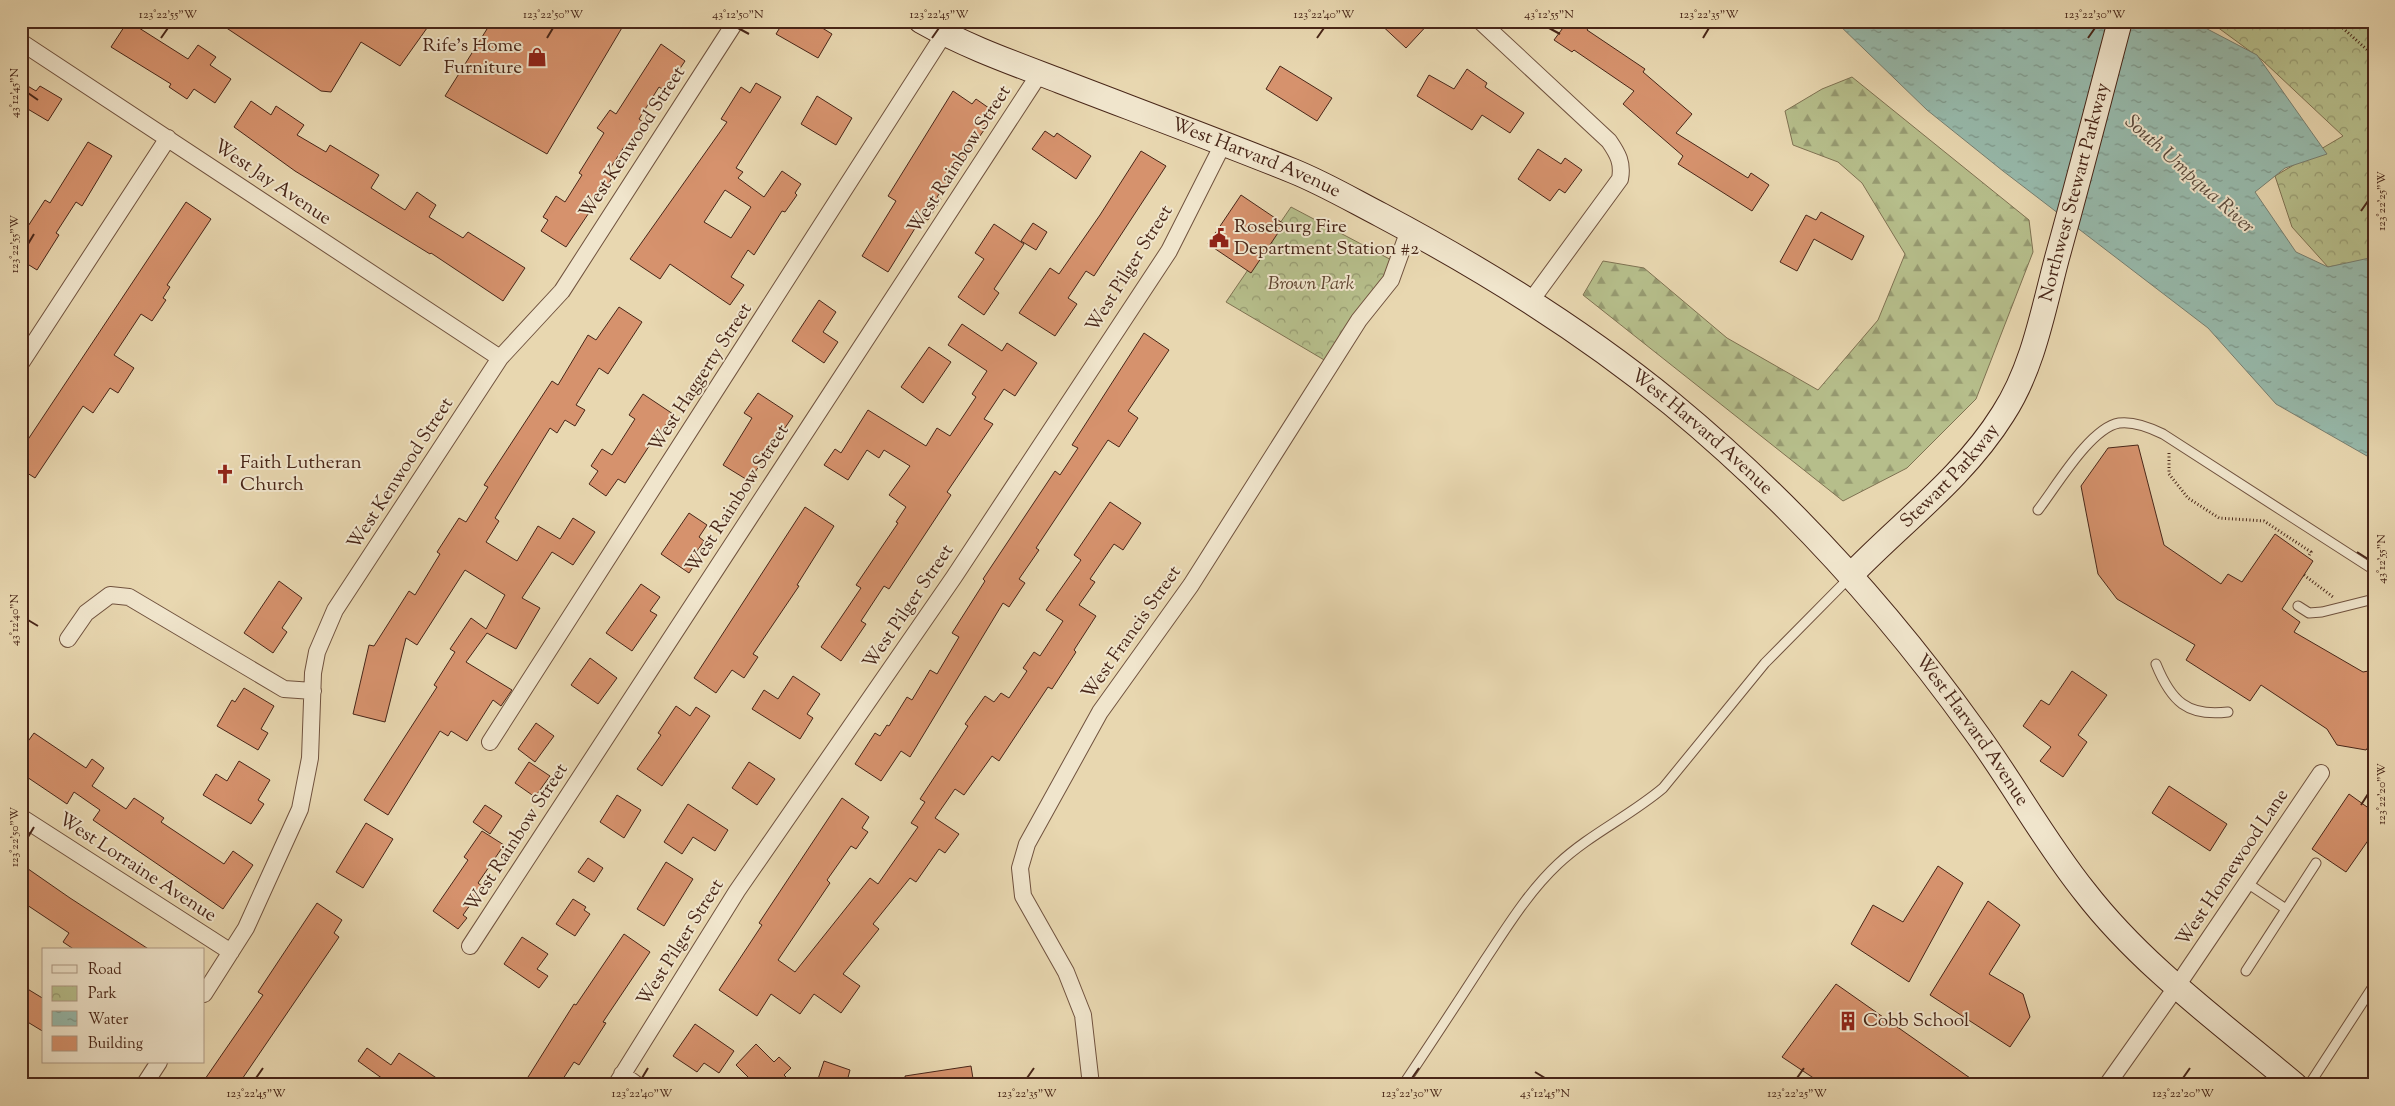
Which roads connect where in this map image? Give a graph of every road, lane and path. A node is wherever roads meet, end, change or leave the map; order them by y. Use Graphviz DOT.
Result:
graph roads {
  1 [pos="736,21"];
  2 [pos="921,21"];
  3 [pos="1480,21"];
  4 [pos="2120,21"];
  5 [pos="2335,21"];
  6 [pos="944,34"];
  7 [pos="21,42"];
  8 [pos="2374,56"];
  9 [pos="1040,73"];
  10 [pos="168,138"];
  11 [pos="1223,144"];
  12 [pos="1410,230"];
  13 [pos="1530,302"];
  14 [pos="500,358"];
  15 [pos="2028,362"];
  16 [pos="21,363"];
  17 [pos="2174,441"];
  18 [pos="2038,510"];
  19 [pos="2308,557"];
  20 [pos="2374,570"];
  21 [pos="1851,575"];
  22 [pos="2304,576"];
  23 [pos="2374,599"];
  24 [pos="2298,606"];
  25 [pos="2337,609"];
  26 [pos="68,639"];
  27 [pos="2156,664"];
  28 [pos="313,691"];
  29 [pos="2228,712"];
  30 [pos="490,742"];
  31 [pos="2321,773"];
  32 [pos="21,817"];
  33 [pos="2316,863"];
  34 [pos="2247,883"];
  35 [pos="2286,909"];
  36 [pos="470,946"];
  37 [pos="231,952"];
  38 [pos="2246,971"];
  39 [pos="2374,985"];
  40 [pos="2177,986"];
  41 [pos="205,992"];
  42 [pos="158,1064"];
  43 [pos="619,1079"];
  44 [pos="144,1085"];
  45 [pos="638,1085"];
  46 [pos="1091,1085"];
  47 [pos="1403,1085"];
  48 [pos="2107,1085"];
  49 [pos="2295,1085"];
  50 [pos="2309,1085"];
  1 -- 14 [label="street, West Kenwood Street"];
  2 -- 6 [label="main road, West Harvard Avenue"];
  3 -- 13 [label="street"];
  4 -- 15 [label="main road, Northwest Stewart Parkway"];
  5 -- 8 [label="path"];
  6 -- 9 [label="main road, West Harvard Avenue"];
  6 -- 30 [label="street, West Haggerty Street"];
  7 -- 10 [label="street, West Jay Avenue"];
  9 -- 11 [label="main road, West Harvard Avenue"];
  9 -- 36 [label="street, West Rainbow Street"];
  10 -- 14 [label="street, West Jay Avenue"];
  10 -- 16 [label="street"];
  11 -- 12 [label="main road, West Harvard Avenue"];
  11 -- 43 [label="street, West Pilger Street"];
  12 -- 13 [label="main road, West Harvard Avenue"];
  12 -- 46 [label="street, West Francis Street"];
  13 -- 21 [label="main road, West Harvard Avenue"];
  14 -- 28 [label="street, West Kenwood Street"];
  15 -- 21 [label="main road, Stewart Parkway"];
  17 -- 18 [label="lane"];
  17 -- 19 [label="path"];
  17 -- 20 [label="lane"];
  21 -- 40 [label="main road, West Harvard Avenue"];
  21 -- 47 [label="lane"];
  22 -- 25 [label="path"];
  23 -- 25 [label="lane"];
  24 -- 25 [label="lane"];
  26 -- 28 [label="street"];
  27 -- 29 [label="lane"];
  28 -- 37 [label="street, West Kenwood Street"];
  31 -- 34 [label="street, West Homewood Lane"];
  32 -- 37 [label="street, West Lorraine Avenue"];
  33 -- 35 [label="lane"];
  34 -- 35 [label="lane"];
  34 -- 40 [label="street, West Homewood Lane"];
  35 -- 38 [label="lane"];
  37 -- 41 [label="street, West Kenwood Street"];
  39 -- 50 [label="lane"];
  40 -- 48 [label="street, West Homewood Lane"];
  40 -- 49 [label="main road, West Harvard Avenue"];
  42 -- 44 [label="street"];
  43 -- 45 [label="street"];
}
